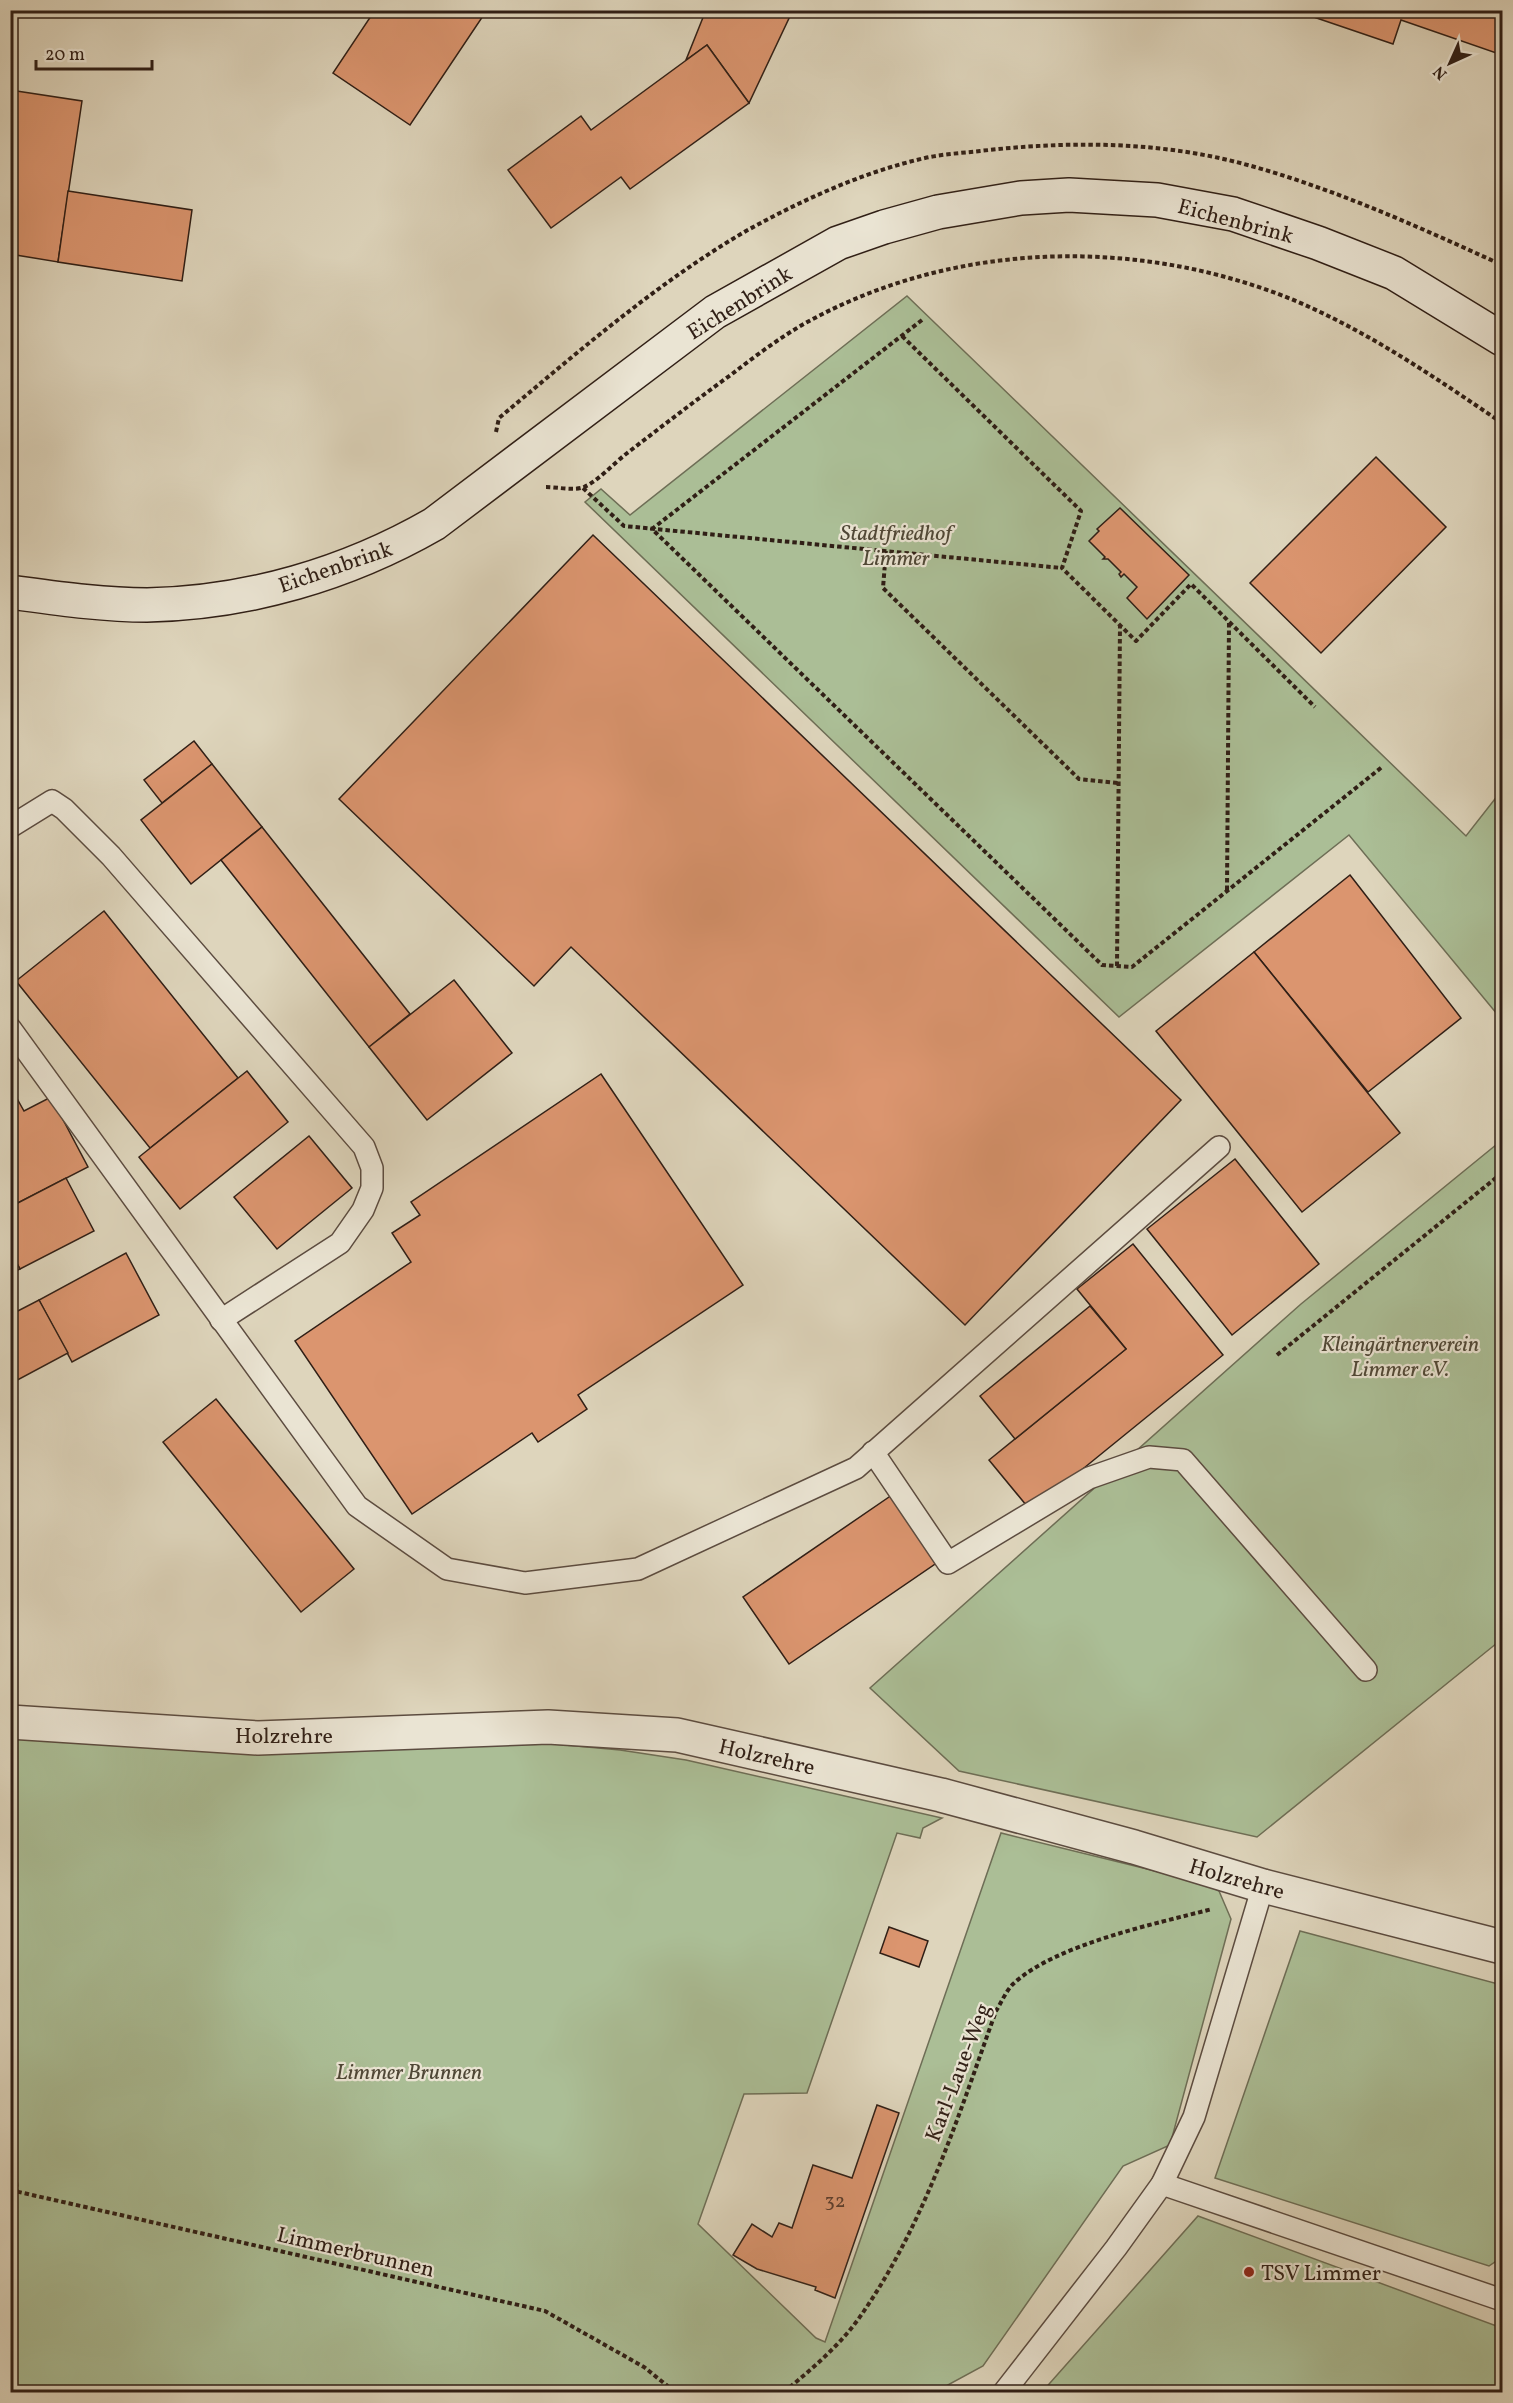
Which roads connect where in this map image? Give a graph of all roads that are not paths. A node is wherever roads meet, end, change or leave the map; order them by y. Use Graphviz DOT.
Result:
graph roads {
  1 [pos="1503,339"];
  2 [pos="10,592"];
  3 [pos="10,827"];
  4 [pos="10,1028"];
  5 [pos="1219,1147"];
  6 [pos="221,1320"];
  7 [pos="873,1452"];
  8 [pos="1366,1670"];
  9 [pos="10,1722"];
  10 [pos="1263,1886"];
  11 [pos="1503,1947"];
  12 [pos="1162,2184"];
  13 [pos="1503,2300"];
  14 [pos="1004,2392"];
  1 -- 2 [label="main road, Eichenbrink"];
  3 -- 6 [label="lane"];
  4 -- 6 [label="lane"];
  5 -- 7 [label="lane"];
  6 -- 7 [label="lane"];
  7 -- 8 [label="lane"];
  9 -- 10 [label="main road, Holzrehre"];
  10 -- 11 [label="main road, Holzrehre"];
  10 -- 12 [label="lane"];
  12 -- 13 [label="lane"];
  12 -- 14 [label="lane"];
}
